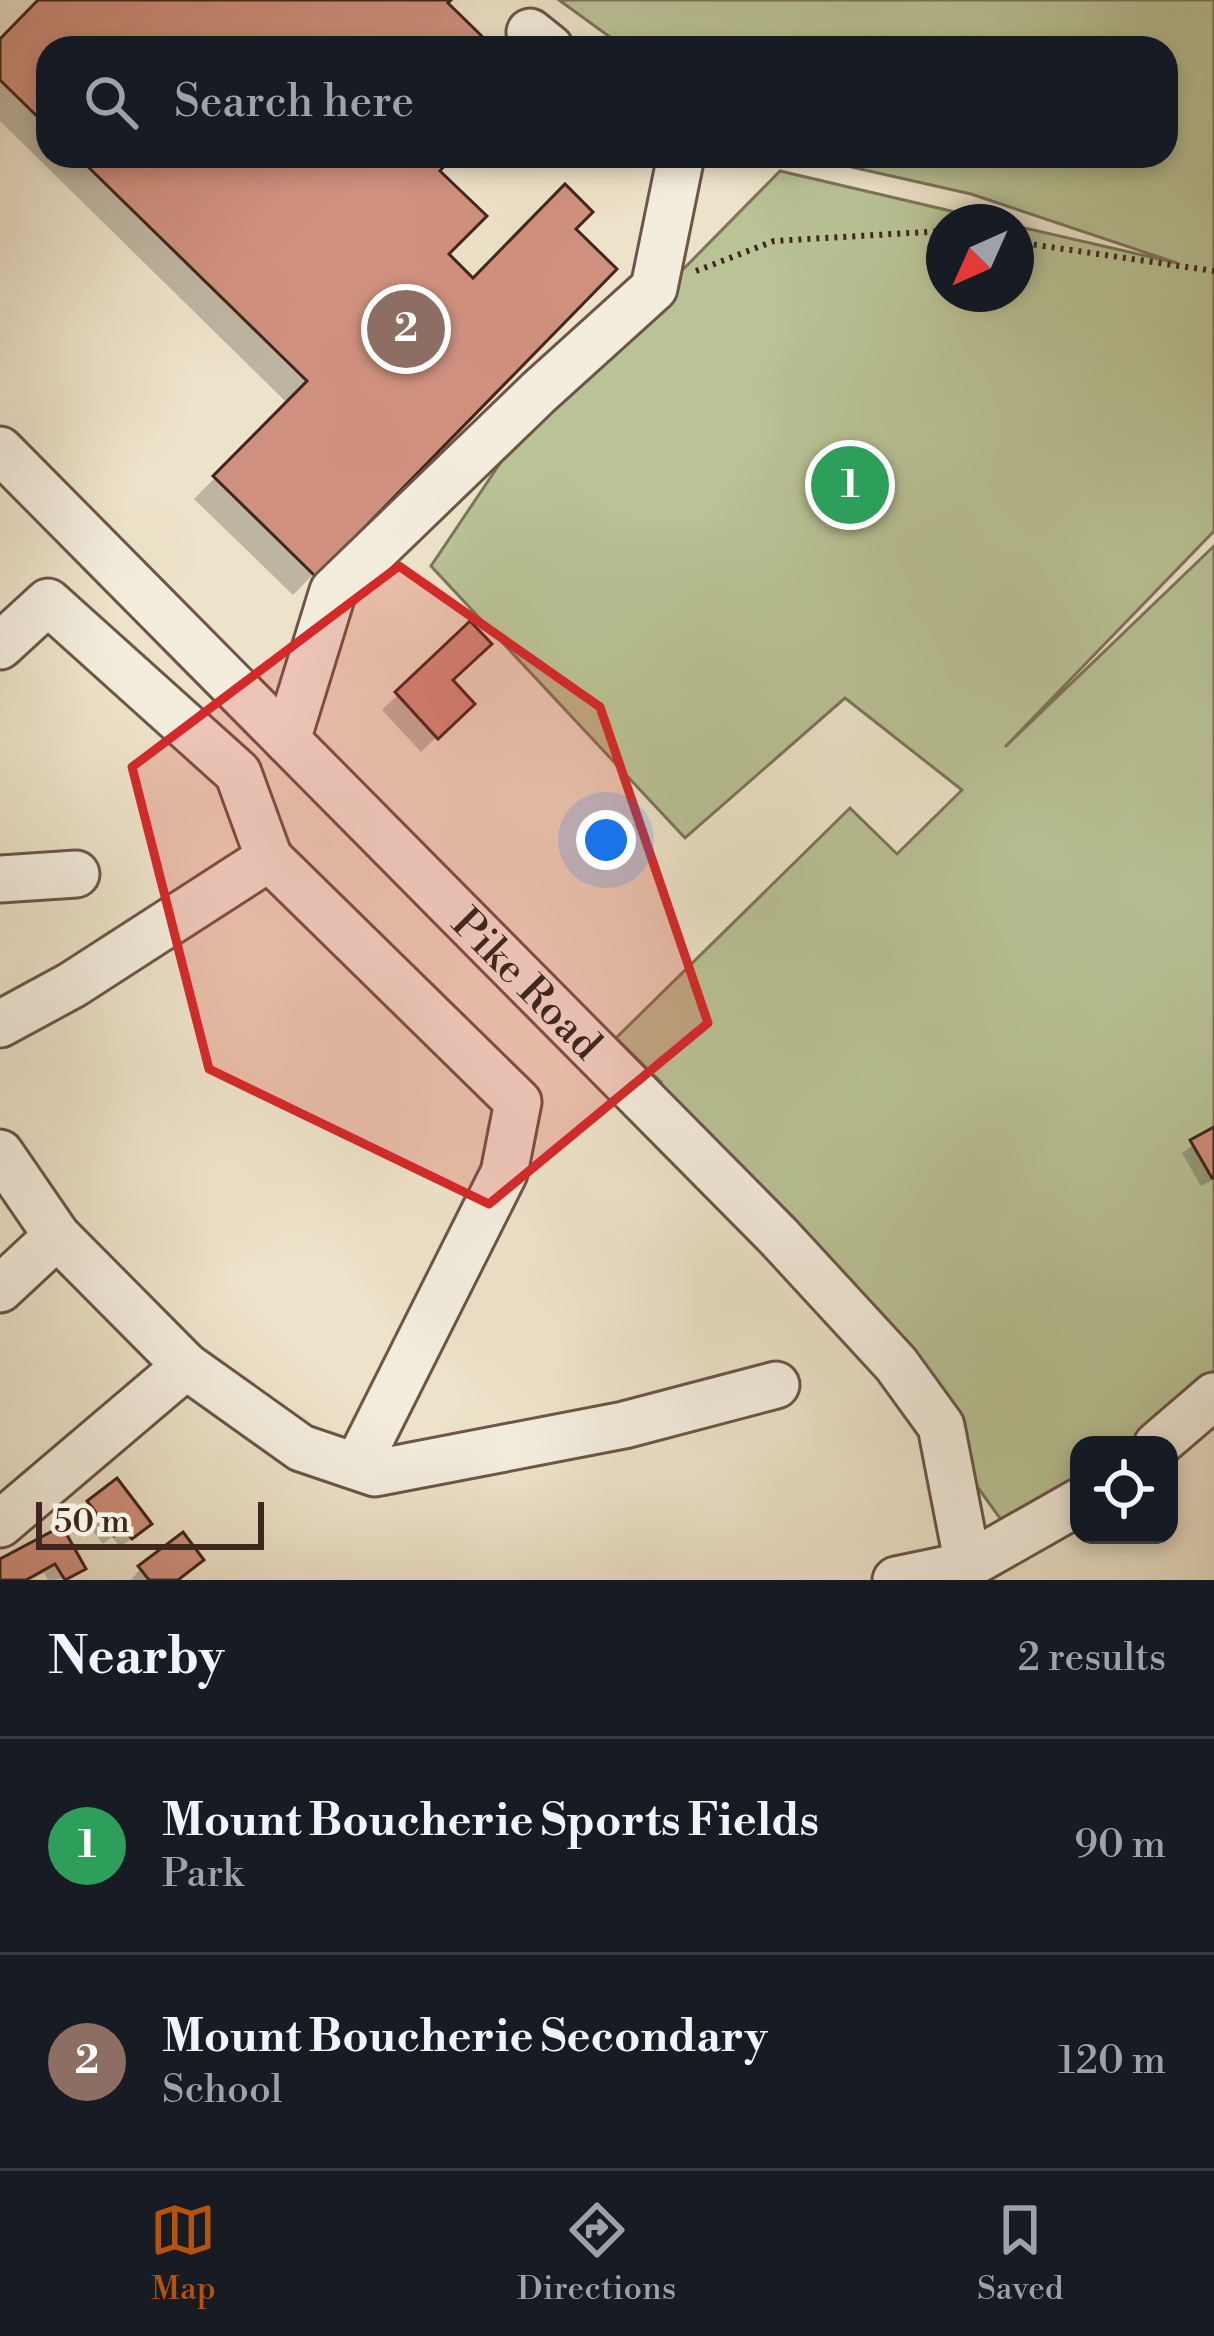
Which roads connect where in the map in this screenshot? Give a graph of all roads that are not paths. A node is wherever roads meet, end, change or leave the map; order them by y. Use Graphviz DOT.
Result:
graph roads {
  1 [pos="679,168"];
  2 [pos="0,450"];
  3 [pos="0,646"];
  4 [pos="287,740"];
  5 [pos="268,858"];
  6 [pos="76,874"];
  7 [pos="0,879"];
  8 [pos="0,1024"];
  9 [pos="0,1154"];
  10 [pos="57,1236"];
  11 [pos="0,1288"];
  12 [pos="186,1366"];
  13 [pos="776,1385"];
  14 [pos="1214,1396"];
  15 [pos="1167,1436"];
  16 [pos="357,1466"];
  17 [pos="1070,1508"];
  18 [pos="0,1524"];
  19 [pos="976,1573"];
  20 [pos="896,1580"];
  1 -- 4 [label="street"];
  2 -- 4 [label="street, Pike Road"];
  3 -- 5 [label="street"];
  4 -- 19 [label="street, Pike Road"];
  5 -- 8 [label="street"];
  5 -- 16 [label="street"];
  6 -- 7 [label="street"];
  9 -- 10 [label="street"];
  10 -- 11 [label="street"];
  10 -- 12 [label="street"];
  12 -- 16 [label="street"];
  12 -- 18 [label="street"];
  13 -- 16 [label="street"];
  14 -- 15 [label="street"];
  17 -- 19 [label="street"];
  19 -- 20 [label="street"];
}
